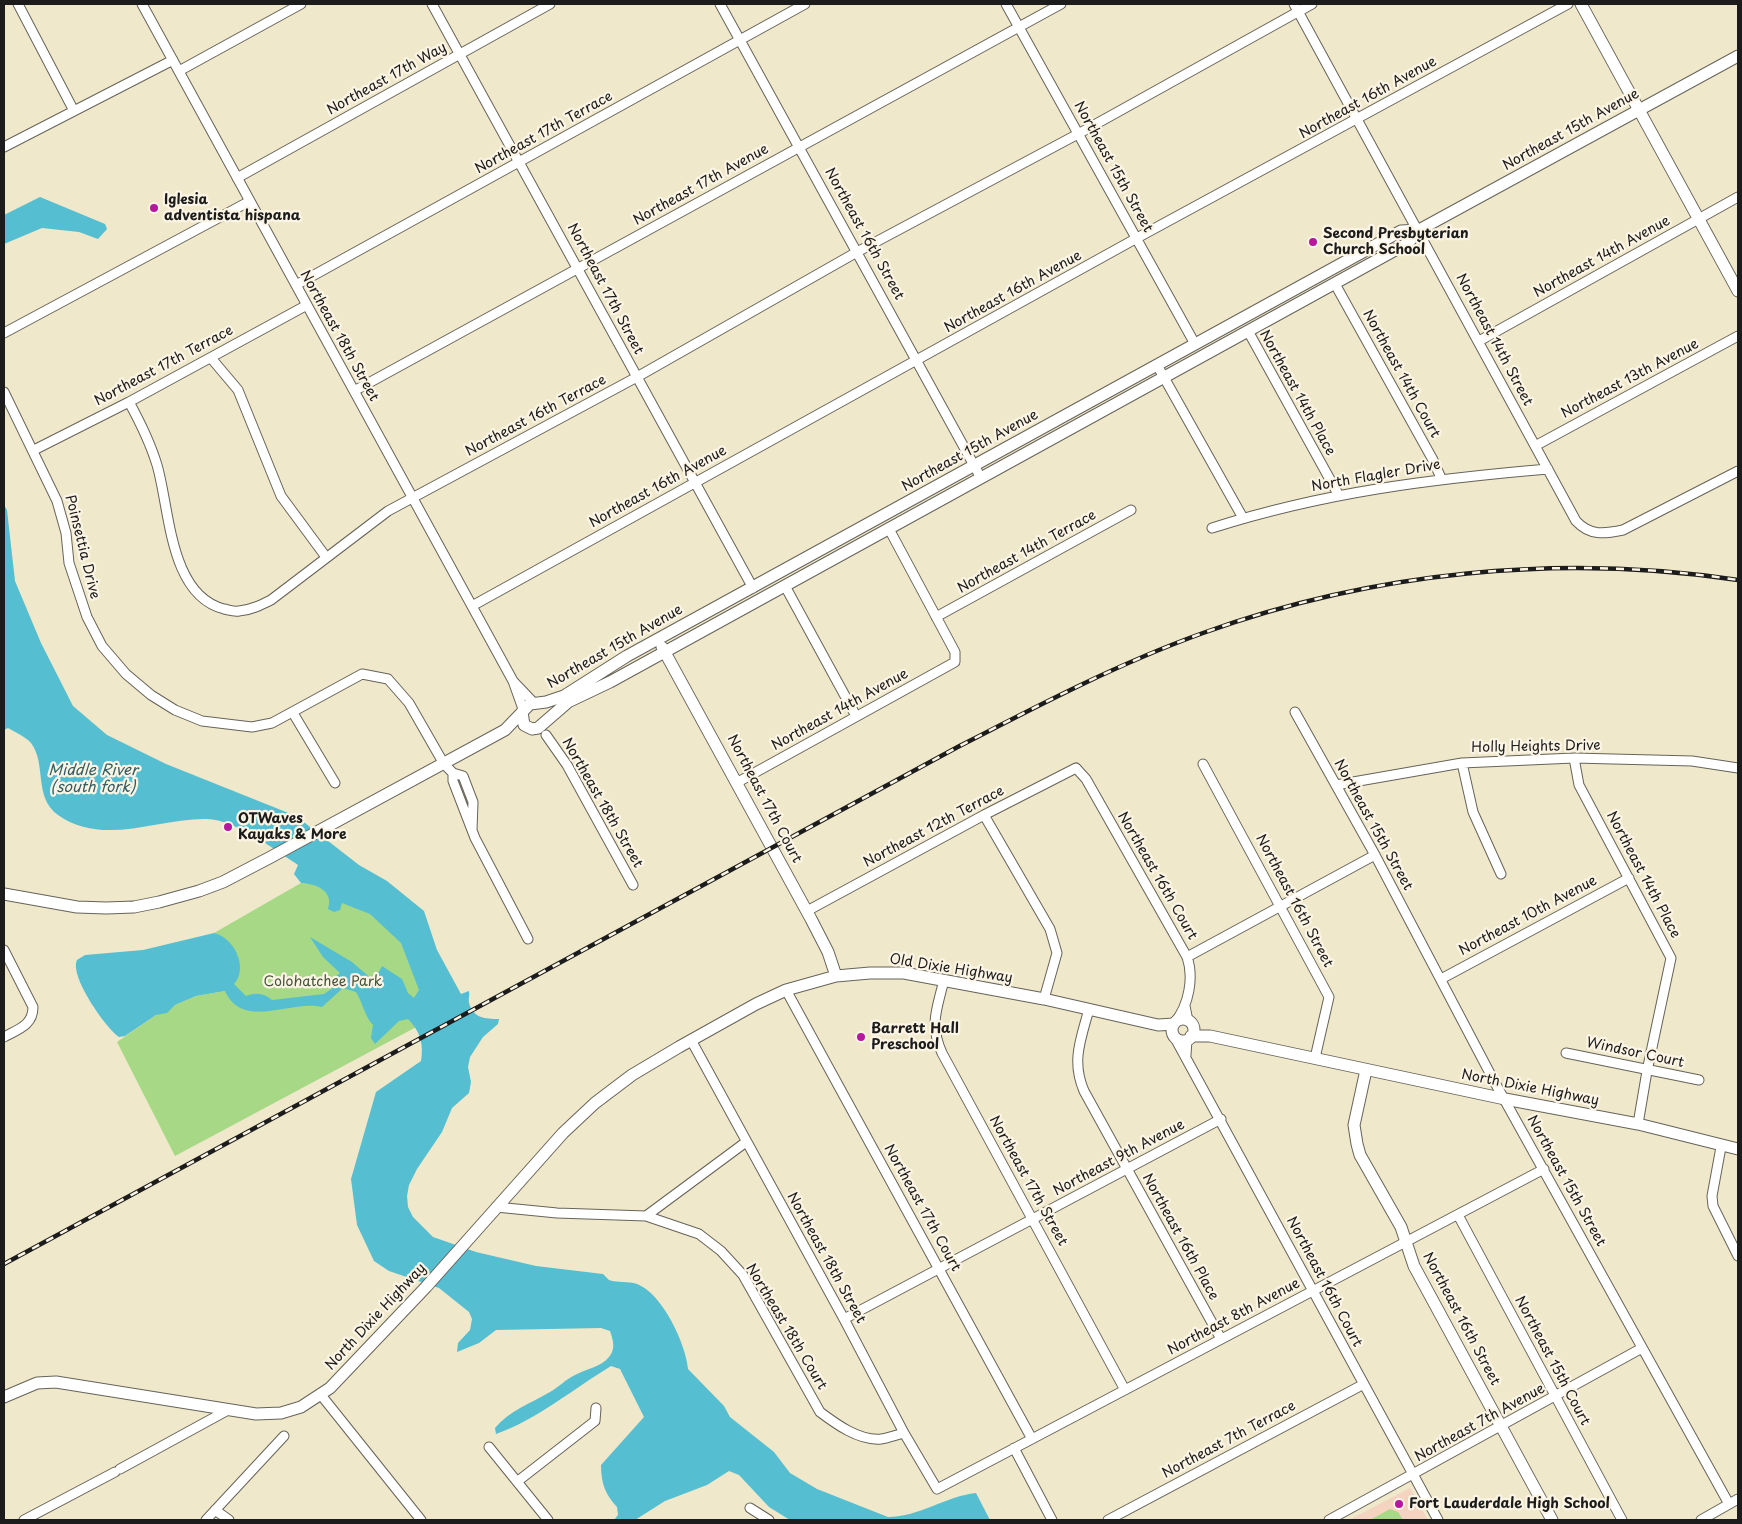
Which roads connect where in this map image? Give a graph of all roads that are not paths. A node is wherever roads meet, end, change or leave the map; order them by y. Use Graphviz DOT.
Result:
graph roads {
  1 [pos="18,4"];
  2 [pos="142,4"];
  3 [pos="301,4"];
  4 [pos="432,4"];
  5 [pos="550,4"];
  6 [pos="720,4"];
  7 [pos="805,4"];
  8 [pos="1006,4"];
  9 [pos="1061,4"];
  10 [pos="1312,4"];
  11 [pos="1568,4"];
  12 [pos="1581,4"];
  13 [pos="1296,8"];
  14 [pos="1019,27"];
  15 [pos="740,39"];
  16 [pos="460,54"];
  17 [pos="1738,56"];
  18 [pos="173,60"];
  19 [pos="179,71"];
  20 [pos="1639,110"];
  21 [pos="74,111"];
  22 [pos="1358,119"];
  23 [pos="1078,134"];
  24 [pos="798,146"];
  25 [pos="4,147"];
  26 [pos="519,163"];
  27 [pos="237,178"];
  28 [pos="1738,197"];
  29 [pos="250,202"];
  30 [pos="1698,219"];
  31 [pos="1419,230"];
  32 [pos="1137,238"];
  33 [pos="857,252"];
  34 [pos="578,268"];
  35 [pos="1335,284"];
  36 [pos="296,285"];
  37 [pos="1738,291"];
  38 [pos="307,305"];
  39 [pos="1248,331"];
  40 [pos="4,333"];
  41 [pos="1738,336"];
  42 [pos="1479,341"];
  43 [pos="1195,344"];
  44 [pos="211,358"];
  45 [pos="917,361"];
  46 [pos="1158,365"];
  47 [pos="637,377"];
  48 [pos="1164,377"];
  49 [pos="354,391"];
  50 [pos="4,392"];
  51 [pos="129,402"];
  52 [pos="1536,446"];
  53 [pos="34,450"];
  54 [pos="974,466"];
  55 [pos="1548,469"];
  56 [pos="1738,471"];
  57 [pos="981,478"];
  58 [pos="1441,478"];
  59 [pos="694,483"];
  60 [pos="1338,494"];
  61 [pos="413,498"];
  62 [pos="1131,510"];
  63 [pos="1243,518"];
  64 [pos="1212,528"];
  65 [pos="888,529"];
  66 [pos="326,557"];
  67 [pos="785,586"];
  68 [pos="753,588"];
  69 [pos="472,606"];
  70 [pos="936,617"];
  71 [pos="658,639"];
  72 [pos="665,651"];
  73 [pos="513,681"];
  74 [pos="536,703"];
  75 [pos="522,711"];
  76 [pos="1295,712"];
  77 [pos="293,713"];
  78 [pos="856,716"];
  79 [pos="545,722"];
  80 [pos="530,728"];
  81 [pos="505,730"];
  82 [pos="546,735"];
  83 [pos="1574,758"];
  84 [pos="1462,763"];
  85 [pos="444,764"];
  86 [pos="1203,764"];
  87 [pos="1076,768"];
  88 [pos="1738,768"];
  89 [pos="738,782"];
  90 [pos="335,783"];
  91 [pos="1336,785"];
  92 [pos="984,815"];
  93 [pos="1375,855"];
  94 [pos="1501,874"];
  95 [pos="1629,878"];
  96 [pos="633,885"];
  97 [pos="4,894"];
  98 [pos="1280,905"];
  99 [pos="807,912"];
  100 [pos="528,939"];
  101 [pos="4,950"];
  102 [pos="1187,957"];
  103 [pos="836,976"];
  104 [pos="1441,979"];
  105 [pos="944,980"];
  106 [pos="786,990"];
  107 [pos="1044,999"];
  108 [pos="1185,1005"];
  109 [pos="1089,1009"];
  110 [pos="1174,1030"];
  111 [pos="1190,1031"];
  112 [pos="4,1037"];
  113 [pos="691,1040"];
  114 [pos="1566,1053"];
  115 [pos="1187,1057"];
  116 [pos="1315,1058"];
  117 [pos="1366,1070"];
  118 [pos="1647,1071"];
  119 [pos="1699,1080"];
  120 [pos="1505,1099"];
  121 [pos="1220,1119"];
  122 [pos="1638,1124"];
  123 [pos="746,1142"];
  124 [pos="1720,1146"];
  125 [pos="1738,1149"];
  126 [pos="1127,1169"];
  127 [pos="1544,1169"];
  128 [pos="496,1207"];
  129 [pos="1458,1215"];
  130 [pos="646,1216"];
  131 [pos="1034,1219"];
  132 [pos="1405,1242"];
  133 [pos="1738,1256"];
  134 [pos="939,1270"];
  135 [pos="1313,1291"];
  136 [pos="844,1319"];
  137 [pos="1221,1339"];
  138 [pos="1642,1348"];
  139 [pos="1364,1384"];
  140 [pos="1125,1390"];
  141 [pos="321,1395"];
  142 [pos="4,1397"];
  143 [pos="1556,1397"];
  144 [pos="596,1408"];
  145 [pos="228,1410"];
  146 [pos="1502,1426"];
  147 [pos="904,1433"];
  148 [pos="284,1436"];
  149 [pos="1032,1439"];
  150 [pos="489,1447"];
  151 [pos="1014,1448"];
  152 [pos="1414,1475"];
  153 [pos="518,1481"];
  154 [pos="938,1489"];
  155 [pos="1738,1499"];
  156 [pos="1729,1504"];
  157 [pos="750,1508"];
  158 [pos="215,1510"];
  159 [pos="29,1519"];
  160 [pos="206,1520"];
  161 [pos="229,1520"];
  162 [pos="421,1520"];
  163 [pos="548,1520"];
  164 [pos="769,1520"];
  165 [pos="1052,1520"];
  166 [pos="1108,1520"];
  167 [pos="1329,1520"];
  168 [pos="1438,1520"];
  169 [pos="1552,1520"];
  170 [pos="1622,1520"];
  171 [pos="1701,1520"];
  1 -- 21 [label="street"];
  2 -- 18 [label="street, Northeast 18th Street"];
  3 -- 19 [label="street"];
  4 -- 16 [label="street, Northeast 17th Street"];
  5 -- 16 [label="street, Northeast 17th Way"];
  6 -- 15 [label="street, Northeast 16th Street"];
  7 -- 15 [label="street, Northeast 17th Terrace"];
  8 -- 14 [label="street, Northeast 15th Street"];
  9 -- 14 [label="street, Northeast 17th Avenue"];
  10 -- 13 [label="street, Northeast 16th Terrace"];
  11 -- 22 [label="street, Northeast 16th Avenue"];
  12 -- 20 [label="street"];
  13 -- 22 [label="street, Northeast 14th Street"];
  13 -- 23 [label="street, Northeast 16th Terrace"];
  14 -- 23 [label="street, Northeast 15th Street"];
  14 -- 24 [label="street, Northeast 17th Avenue"];
  15 -- 24 [label="street, Northeast 16th Street"];
  15 -- 26 [label="street, Northeast 17th Terrace"];
  16 -- 26 [label="street, Northeast 17th Street"];
  16 -- 27 [label="street, Northeast 17th Way"];
  17 -- 20 [label="street, Northeast 15th Avenue"];
  18 -- 19 [label="street, Northeast 18th Street"];
  18 -- 21 [label="street"];
  19 -- 27 [label="street, Northeast 18th Street"];
  20 -- 30 [label="street"];
  20 -- 31 [label="street, Northeast 15th Avenue"];
  21 -- 25 [label="street"];
  22 -- 31 [label="street, Northeast 14th Street"];
  22 -- 32 [label="street, Northeast 16th Avenue"];
  23 -- 32 [label="street, Northeast 15th Street"];
  23 -- 33 [label="street, Northeast 16th Terrace"];
  24 -- 33 [label="street, Northeast 16th Street"];
  24 -- 34 [label="street, Northeast 17th Avenue"];
  26 -- 34 [label="street, Northeast 17th Street"];
  26 -- 36 [label="street, Northeast 17th Terrace"];
  27 -- 29 [label="street, Northeast 18th Street"];
  28 -- 30 [label="street, Northeast 14th Avenue"];
  29 -- 36 [label="street, Northeast 18th Street"];
  29 -- 40 [label="street"];
  30 -- 37 [label="street"];
  30 -- 42 [label="street, Northeast 14th Avenue"];
  31 -- 35 [label="street, Northeast 15th Avenue"];
  31 -- 42 [label="street, Northeast 14th Street"];
  31 -- 43 [label="street, Northeast 15th Avenue"];
  32 -- 43 [label="street, Northeast 15th Street"];
  32 -- 45 [label="street, Northeast 16th Avenue"];
  33 -- 45 [label="street, Northeast 16th Street"];
  33 -- 47 [label="street, Northeast 16th Terrace"];
  34 -- 47 [label="street, Northeast 17th Street"];
  34 -- 49 [label="street, Northeast 17th Avenue"];
  35 -- 39 [label="street, Northeast 15th Avenue"];
  35 -- 58 [label="street, Northeast 14th Court"];
  36 -- 38 [label="street, Northeast 18th Street"];
  38 -- 44 [label="street, Northeast 17th Terrace"];
  38 -- 49 [label="street, Northeast 18th Street"];
  39 -- 48 [label="street, Northeast 15th Avenue"];
  39 -- 60 [label="street, Northeast 14th Place"];
  41 -- 52 [label="street, Northeast 13th Avenue"];
  42 -- 52 [label="street, Northeast 14th Street"];
  43 -- 46 [label="street, Northeast 15th Avenue"];
  44 -- 51 [label="street, Northeast 17th Terrace"];
  44 -- 66 [label="street"];
  45 -- 54 [label="street, Northeast 16th Street"];
  45 -- 59 [label="street, Northeast 16th Avenue"];
  46 -- 48 [label="street"];
  46 -- 54 [label="street, Northeast 15th Avenue"];
  47 -- 59 [label="street, Northeast 17th Street"];
  47 -- 61 [label="street, Northeast 16th Terrace"];
  48 -- 57 [label="street, Northeast 15th Avenue"];
  48 -- 63 [label="street"];
  49 -- 61 [label="street, Northeast 18th Street"];
  50 -- 53 [label="street, Poinsettia Drive"];
  51 -- 53 [label="street, Northeast 17th Terrace"];
  51 -- 66 [label="street, Northeast 16th Terrace"];
  52 -- 55 [label="street, Northeast 14th Street"];
  53 -- 77 [label="street, Poinsettia Drive"];
  54 -- 57 [label="street, Northeast 16th Street"];
  54 -- 68 [label="street, Northeast 15th Avenue"];
  55 -- 56 [label="street, Northeast 14th Street"];
  55 -- 58 [label="street, North Flagler Drive"];
  57 -- 65 [label="street, Northeast 15th Avenue"];
  58 -- 60 [label="street, North Flagler Drive"];
  59 -- 68 [label="street, Northeast 17th Street"];
  59 -- 69 [label="street, Northeast 16th Avenue"];
  60 -- 63 [label="street, North Flagler Drive"];
  61 -- 66 [label="street, Northeast 16th Terrace"];
  61 -- 69 [label="street, Northeast 18th Street"];
  62 -- 70 [label="street, Northeast 14th Terrace"];
  63 -- 64 [label="street, North Flagler Drive"];
  65 -- 67 [label="street, Northeast 15th Avenue"];
  65 -- 70 [label="street"];
  67 -- 72 [label="street, Northeast 15th Avenue"];
  67 -- 78 [label="street"];
  68 -- 71 [label="street, Northeast 15th Avenue"];
  69 -- 73 [label="street, Northeast 18th Street"];
  70 -- 78 [label="street, Northeast 14th Avenue"];
  71 -- 72 [label="street, Northeast 17th Court"];
  71 -- 74 [label="street, Northeast 15th Avenue"];
  72 -- 79 [label="street, Northeast 15th Avenue"];
  72 -- 89 [label="street, Northeast 17th Court"];
  73 -- 74 [label="street, Northeast 18th Street"];
  73 -- 75 [label="street, Northeast 18th Street"];
  74 -- 75 [label="street"];
  74 -- 79 [label="street"];
  75 -- 80 [label="street"];
  75 -- 81 [label="street"];
  76 -- 91 [label="street, Northeast 15th Street"];
  77 -- 85 [label="street, Poinsettia Drive"];
  77 -- 90 [label="street"];
  78 -- 89 [label="street, Northeast 14th Avenue"];
  79 -- 80 [label="street"];
  79 -- 82 [label="street, Northeast 18th Street"];
  80 -- 81 [label="street"];
  80 -- 82 [label="street, Northeast 18th Street"];
  81 -- 85 [label="street"];
  82 -- 96 [label="street, Northeast 18th Street"];
  83 -- 84 [label="street, Holly Heights Drive"];
  83 -- 88 [label="street, Holly Heights Drive"];
  83 -- 95 [label="street, Northeast 14th Place"];
  84 -- 91 [label="street, Holly Heights Drive"];
  84 -- 94 [label="street"];
  85 -- 97 [label="street"];
  85 -- 100 [label="street, Poinsettia Drive"];
  86 -- 98 [label="street, Northeast 16th Street"];
  87 -- 92 [label="street, Northeast 12th Terrace"];
  87 -- 102 [label="street, Northeast 16th Court"];
  89 -- 99 [label="street, Northeast 17th Court"];
  91 -- 93 [label="street, Northeast 15th Street"];
  92 -- 99 [label="street, Northeast 12th Terrace"];
  92 -- 107 [label="street"];
  93 -- 98 [label="street"];
  93 -- 104 [label="street, Northeast 15th Street"];
  95 -- 104 [label="street, Northeast 10th Avenue"];
  95 -- 118 [label="street, Northeast 14th Place"];
  98 -- 102 [label="street"];
  98 -- 116 [label="street, Northeast 16th Street"];
  99 -- 103 [label="street, Northeast 17th Court"];
  101 -- 112 [label="street"];
  102 -- 108 [label="street, Northeast 16th Court"];
  103 -- 105 [label="street, Old Dixie Highway"];
  103 -- 106 [label="street, Old Dixie Highway"];
  104 -- 120 [label="street, Northeast 15th Street"];
  105 -- 107 [label="street, Old Dixie Highway"];
  105 -- 131 [label="street, Northeast 17th Street"];
  106 -- 113 [label="street, Old Dixie Highway"];
  106 -- 134 [label="street, Northeast 17th Court"];
  107 -- 109 [label="street, Old Dixie Highway"];
  108 -- 110 [label="street, Northeast 16th Court"];
  108 -- 111 [label="street, Northeast 16th Court"];
  109 -- 110 [label="street, Old Dixie Highway"];
  109 -- 126 [label="street, Northeast 16th Place"];
  110 -- 111 [label="street"];
  110 -- 111 [label="street"];
  110 -- 115 [label="street, Northeast 16th Court"];
  111 -- 115 [label="street, Northeast 16th Court"];
  111 -- 116 [label="street"];
  113 -- 123 [label="street, Northeast 18th Street"];
  113 -- 128 [label="street, North Dixie Highway"];
  114 -- 118 [label="street, Windsor Court"];
  115 -- 121 [label="street, Northeast 16th Court"];
  116 -- 117 [label="street, North Dixie Highway"];
  117 -- 120 [label="street, North Dixie Highway"];
  117 -- 132 [label="street, Northeast 16th Street"];
  118 -- 119 [label="street, Windsor Court"];
  118 -- 122 [label="street, Northeast 14th Place"];
  120 -- 122 [label="street, North Dixie Highway"];
  120 -- 127 [label="street, Northeast 15th Street"];
  121 -- 126 [label="street, Northeast 9th Avenue"];
  121 -- 135 [label="street, Northeast 16th Court"];
  122 -- 124 [label="street, North Dixie Highway"];
  123 -- 130 [label="street"];
  123 -- 136 [label="street, Northeast 18th Street"];
  124 -- 125 [label="street, North Dixie Highway"];
  124 -- 133 [label="street"];
  126 -- 131 [label="street, Northeast 9th Avenue"];
  126 -- 137 [label="street, Northeast 16th Place"];
  127 -- 129 [label="street, Northeast 8th Avenue"];
  127 -- 138 [label="street, Northeast 15th Street"];
  128 -- 130 [label="street, Northeast 18th Court"];
  128 -- 141 [label="street, North Dixie Highway"];
  129 -- 132 [label="street, Northeast 8th Avenue"];
  129 -- 143 [label="street, Northeast 15th Court"];
  130 -- 147 [label="street, Northeast 18th Court"];
  131 -- 134 [label="street, Northeast 9th Avenue"];
  131 -- 140 [label="street, Northeast 17th Street"];
  132 -- 135 [label="street, Northeast 8th Avenue"];
  132 -- 146 [label="street, Northeast 16th Street"];
  134 -- 136 [label="street, Northeast 9th Avenue"];
  134 -- 149 [label="street, Northeast 17th Court"];
  135 -- 137 [label="street, Northeast 8th Avenue"];
  135 -- 139 [label="street, Northeast 16th Court"];
  136 -- 147 [label="street, Northeast 18th Street"];
  137 -- 140 [label="street, Northeast 8th Avenue"];
  138 -- 143 [label="street, Northeast 7th Avenue"];
  138 -- 156 [label="street, Northeast 15th Street"];
  139 -- 152 [label="street, Northeast 16th Court"];
  139 -- 166 [label="street, Northeast 7th Terrace"];
  140 -- 149 [label="street, Northeast 8th Avenue"];
  141 -- 145 [label="street, North Dixie Highway"];
  141 -- 162 [label="street"];
  142 -- 145 [label="street, North Dixie Highway"];
  143 -- 146 [label="street, Northeast 7th Avenue"];
  143 -- 170 [label="street, Northeast 15th Court"];
  144 -- 153 [label="street"];
  145 -- 159 [label="street"];
  146 -- 152 [label="street, Northeast 7th Avenue"];
  146 -- 169 [label="street, Northeast 16th Street"];
  147 -- 154 [label="street, Northeast 18th Street"];
  148 -- 158 [label="street"];
  149 -- 151 [label="street, Northeast 8th Avenue"];
  150 -- 153 [label="street"];
  151 -- 154 [label="street, Northeast 8th Avenue"];
  151 -- 165 [label="street"];
  152 -- 167 [label="street, Northeast 7th Avenue"];
  152 -- 168 [label="street, Northeast 16th Court"];
  153 -- 163 [label="street"];
  155 -- 156 [label="street"];
  156 -- 171 [label="street"];
  157 -- 164 [label="street"];
  158 -- 160 [label="street"];
  158 -- 161 [label="street"];
}
